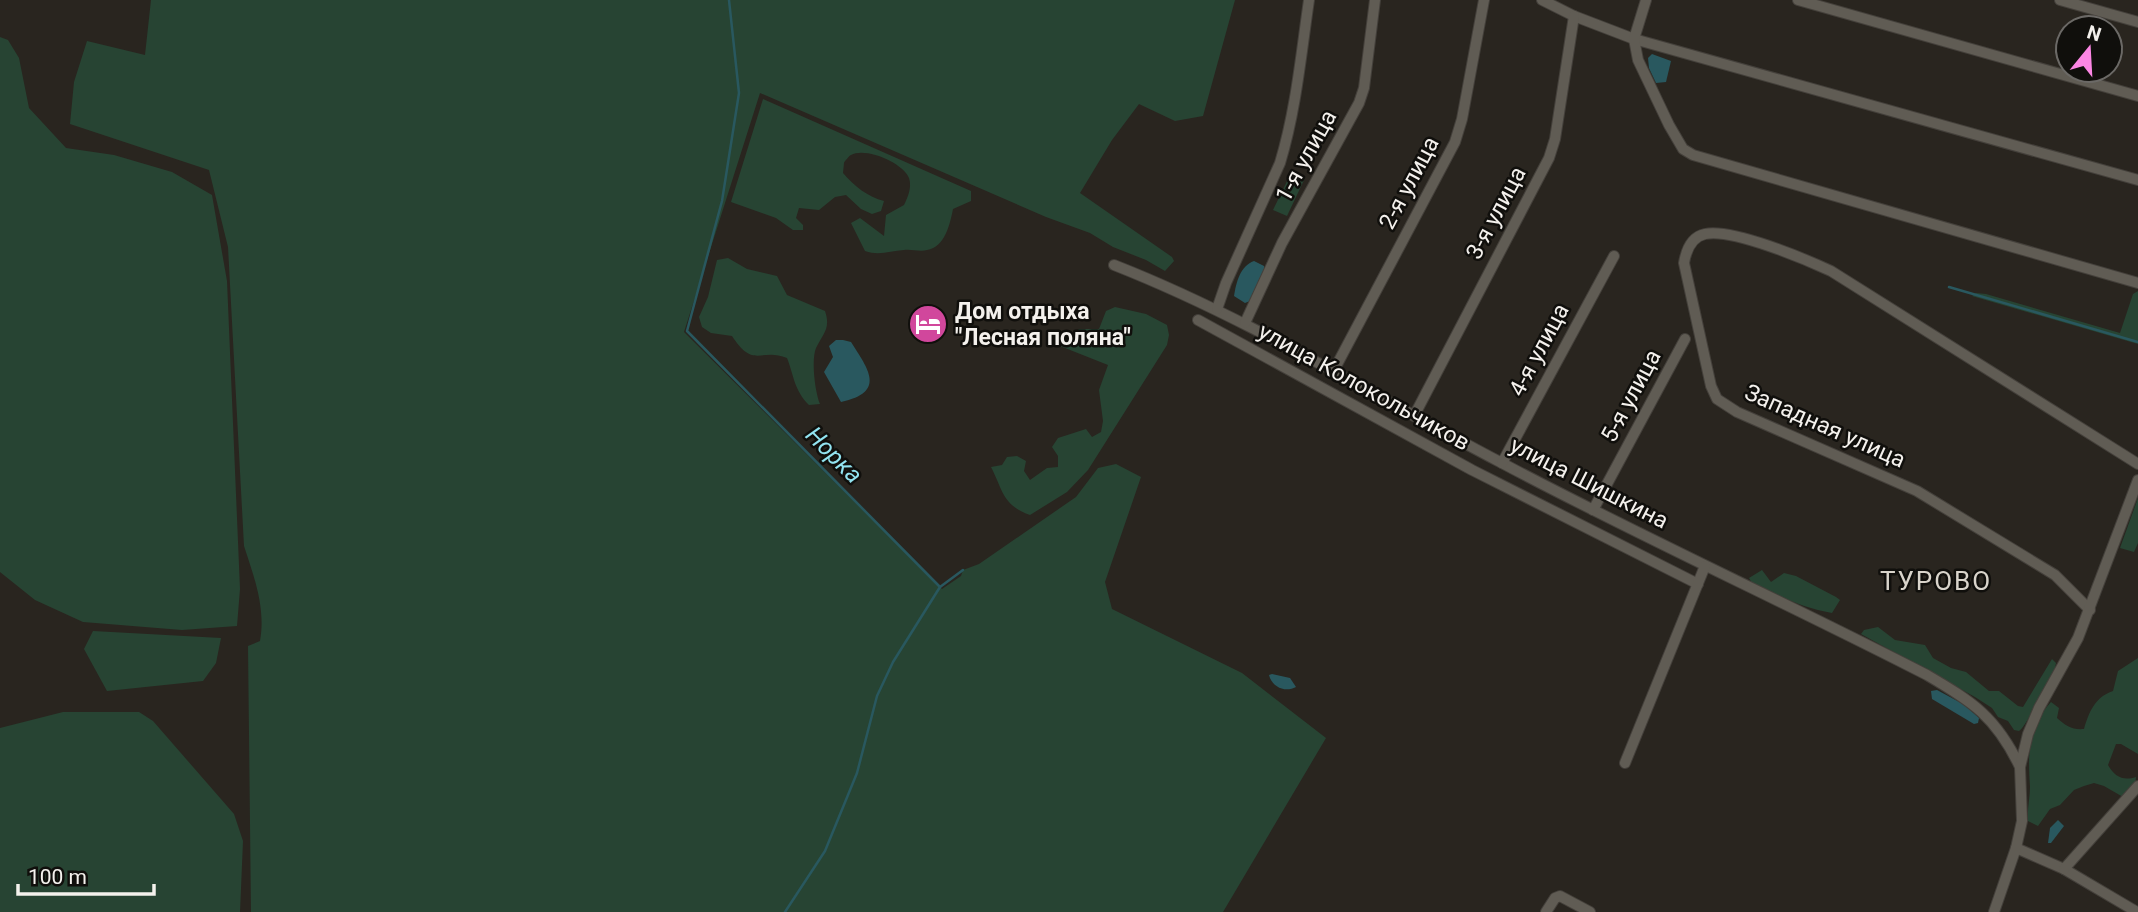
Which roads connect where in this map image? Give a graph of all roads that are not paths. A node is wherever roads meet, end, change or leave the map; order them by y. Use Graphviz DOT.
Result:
graph roads {
  1 [pos="1309,0"];
  2 [pos="1375,0"];
  3 [pos="1484,0"];
  4 [pos="1542,0"];
  5 [pos="1646,0"];
  6 [pos="1798,0"];
  7 [pos="2060,0"];
  8 [pos="1574,16"];
  9 [pos="2138,22"];
  10 [pos="1634,39"];
  11 [pos="2138,96"];
  12 [pos="2138,180"];
  13 [pos="1614,256"];
  14 [pos="1114,265"];
  15 [pos="2138,283"];
  16 [pos="1217,309"];
  17 [pos="1198,320"];
  18 [pos="1245,323"];
  19 [pos="1685,339"];
  20 [pos="1333,372"];
  21 [pos="1414,416"];
  22 [pos="1502,463"];
  23 [pos="2138,464"];
  24 [pos="2138,480"];
  25 [pos="1593,510"];
  26 [pos="1705,566"];
  27 [pos="1699,584"];
  28 [pos="2090,610"];
  29 [pos="1625,763"];
  30 [pos="2020,766"];
  31 [pos="2138,786"];
  32 [pos="2016,848"];
  33 [pos="2064,869"];
  34 [pos="1546,912"];
  35 [pos="1590,912"];
  36 [pos="1994,912"];
  37 [pos="2137,912"];
  1 -- 16 [label="street"];
  2 -- 18 [label="street, 1-я улица"];
  3 -- 20 [label="street, 2-я улица"];
  4 -- 8 [label="street"];
  5 -- 10 [label="street"];
  6 -- 11 [label="street"];
  7 -- 9 [label="street"];
  8 -- 10 [label="street"];
  8 -- 21 [label="street, 3-я улица"];
  10 -- 12 [label="street"];
  10 -- 15 [label="street"];
  13 -- 22 [label="street, 4-я улица"];
  14 -- 16 [label="street, улица Шишкина"];
  16 -- 18 [label="street, улица Шишкина"];
  17 -- 27 [label="street, улица Колокольчиков"];
  18 -- 20 [label="street, улица Шишкина"];
  19 -- 25 [label="street, 5-я улица"];
  20 -- 21 [label="street, улица Шишкина"];
  21 -- 22 [label="street, улица Шишкина"];
  22 -- 25 [label="street, улица Шишкина"];
  23 -- 28 [label="street, Западная улица"];
  24 -- 28 [label="street"];
  25 -- 26 [label="street, улица Шишкина"];
  26 -- 27 [label="street"];
  26 -- 30 [label="street, улица Шишкина"];
  27 -- 29 [label="street"];
  28 -- 30 [label="street"];
  30 -- 32 [label="street"];
  31 -- 33 [label="street"];
  32 -- 33 [label="street"];
  32 -- 36 [label="street"];
  33 -- 37 [label="street"];
  34 -- 35 [label="street"];
}
